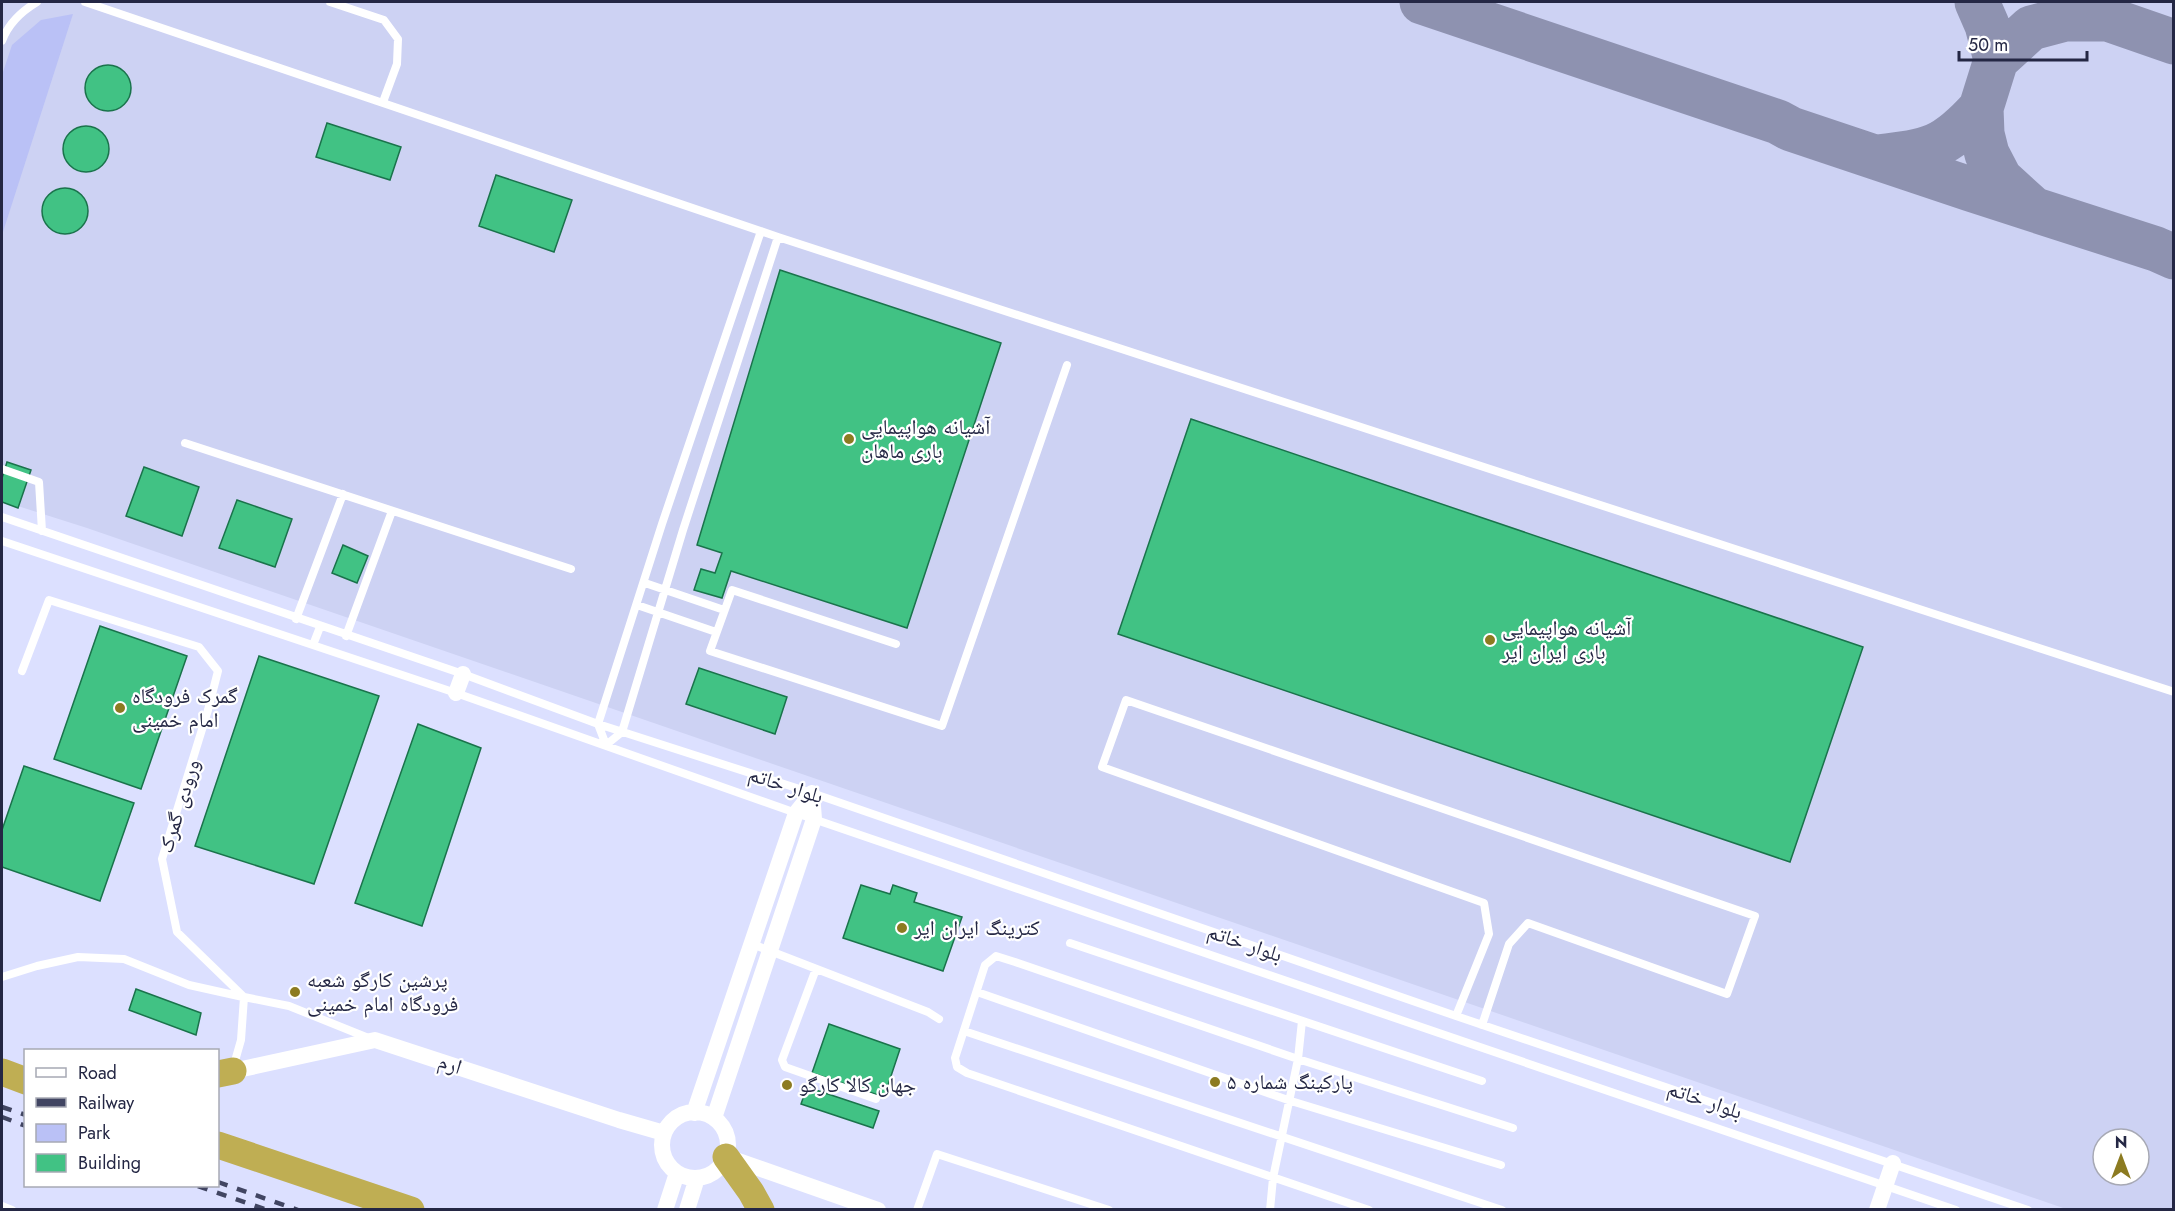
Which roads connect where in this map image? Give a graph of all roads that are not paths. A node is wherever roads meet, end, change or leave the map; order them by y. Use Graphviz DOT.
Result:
graph roads {
  1 [pos="38,2"];
  2 [pos="85,2"];
  3 [pos="330,2"];
  4 [pos="2,41"];
  5 [pos="383,102"];
  6 [pos="761,231"];
  7 [pos="778,237"];
  8 [pos="1067,365"];
  9 [pos="185,443"];
  10 [pos="2,469"];
  11 [pos="343,494"];
  12 [pos="392,510"];
  13 [pos="2,517"];
  14 [pos="42,531"];
  15 [pos="2,541"];
  16 [pos="571,568"];
  17 [pos="645,583"];
  18 [pos="666,589"];
  19 [pos="637,606"];
  20 [pos="724,610"];
  21 [pos="658,613"];
  22 [pos="296,619"];
  23 [pos="320,627"];
  24 [pos="716,632"];
  25 [pos="346,636"];
  26 [pos="896,644"];
  27 [pos="313,645"];
  28 [pos="22,671"];
  29 [pos="463,674"];
  30 [pos="2174,692"];
  31 [pos="456,693"];
  32 [pos="598,724"];
  33 [pos="622,732"];
  34 [pos="606,745"];
  35 [pos="812,793"];
  36 [pos="796,813"];
  37 [pos="814,819"];
  38 [pos="1070,943"];
  39 [pos="752,944"];
  40 [pos="771,952"];
  41 [pos="816,969"];
  42 [pos="2,977"];
  43 [pos="977,992"];
  44 [pos="244,997"];
  45 [pos="1456,1016"];
  46 [pos="939,1019"];
  47 [pos="1302,1021"];
  48 [pos="1482,1024"];
  49 [pos="964,1031"];
  50 [pos="375,1040"];
  51 [pos="1298,1059"];
  52 [pos="2,1072"];
  53 [pos="225,1072"];
  54 [pos="24,1080"];
  55 [pos="1482,1081"];
  56 [pos="876,1099"];
  57 [pos="1291,1101"];
  58 [pos="694,1113"];
  59 [pos="714,1118"];
  60 [pos="1513,1128"];
  61 [pos="664,1133"];
  62 [pos="1283,1135"];
  63 [pos="219,1145"];
  64 [pos="726,1157"];
  65 [pos="1893,1163"];
  66 [pos="1502,1165"];
  67 [pos="676,1173"];
  68 [pos="697,1178"];
  69 [pos="1274,1178"];
  70 [pos="1885,1185"];
  71 [pos="2,1206"];
  72 [pos="12,1209"];
  73 [pos="411,1209"];
  74 [pos="665,1209"];
  75 [pos="687,1209"];
  76 [pos="761,1209"];
  77 [pos="879,1209"];
  78 [pos="917,1209"];
  79 [pos="1109,1209"];
  80 [pos="1270,1209"];
  81 [pos="1369,1209"];
  82 [pos="1502,1209"];
  83 [pos="1877,1209"];
  84 [pos="1956,1209"];
  85 [pos="2028,1209"];
  1 -- 4 [label="lane"];
  2 -- 5 [label="lane"];
  3 -- 5 [label="lane"];
  5 -- 6 [label="lane"];
  6 -- 7 [label="lane"];
  6 -- 17 [label="lane"];
  7 -- 18 [label="lane"];
  7 -- 30 [label="lane"];
  8 -- 24 [label="lane"];
  9 -- 11 [label="lane"];
  10 -- 14 [label="lane"];
  11 -- 12 [label="lane"];
  11 -- 22 [label="lane"];
  12 -- 16 [label="lane"];
  12 -- 25 [label="lane"];
  13 -- 14 [label="lane, بلوار خاتم"];
  14 -- 22 [label="lane, بلوار خاتم"];
  15 -- 27 [label="lane, بلوار خاتم"];
  17 -- 18 [label="lane"];
  17 -- 19 [label="lane"];
  18 -- 20 [label="lane"];
  18 -- 21 [label="lane"];
  19 -- 21 [label="lane"];
  19 -- 32 [label="lane"];
  20 -- 24 [label="lane"];
  20 -- 26 [label="lane"];
  21 -- 24 [label="lane"];
  21 -- 33 [label="lane"];
  22 -- 23 [label="lane, بلوار خاتم"];
  23 -- 25 [label="lane, بلوار خاتم"];
  23 -- 27 [label="lane"];
  25 -- 29 [label="lane, بلوار خاتم"];
  27 -- 31 [label="lane, بلوار خاتم"];
  28 -- 44 [label="lane, ورودی گمرک"];
  29 -- 31 [label="street"];
  29 -- 32 [label="lane, بلوار خاتم"];
  31 -- 34 [label="lane, بلوار خاتم"];
  32 -- 33 [label="lane, بلوار خاتم"];
  32 -- 34 [label="lane"];
  33 -- 34 [label="lane"];
  33 -- 35 [label="lane, بلوار خاتم"];
  34 -- 36 [label="lane, بلوار خاتم"];
  35 -- 36 [label="street"];
  35 -- 37 [label="street"];
  35 -- 45 [label="lane, بلوار خاتم"];
  36 -- 37 [label="lane, بلوار خاتم"];
  36 -- 39 [label="street"];
  37 -- 40 [label="street"];
  37 -- 70 [label="lane, بلوار خاتم"];
  38 -- 47 [label="lane"];
  39 -- 40 [label="lane"];
  39 -- 58 [label="street"];
  40 -- 41 [label="lane"];
  40 -- 59 [label="street"];
  41 -- 46 [label="lane"];
  41 -- 56 [label="lane"];
  42 -- 44 [label="lane"];
  43 -- 49 [label="lane"];
  43 -- 51 [label="lane"];
  43 -- 57 [label="lane"];
  44 -- 50 [label="lane"];
  44 -- 53 [label="lane"];
  45 -- 48 [label="lane, بلوار خاتم"];
  45 -- 48 [label="lane"];
  47 -- 51 [label="lane"];
  47 -- 55 [label="lane"];
  48 -- 65 [label="lane, بلوار خاتم"];
  49 -- 62 [label="lane"];
  49 -- 69 [label="lane"];
  50 -- 53 [label="street"];
  50 -- 61 [label="street, ارم"];
  51 -- 57 [label="lane"];
  51 -- 60 [label="lane"];
  52 -- 54 [label="highway"];
  57 -- 62 [label="lane"];
  57 -- 66 [label="lane"];
  58 -- 59 [label="street"];
  58 -- 61 [label="street"];
  59 -- 64 [label="street"];
  61 -- 67 [label="street"];
  62 -- 69 [label="lane"];
  62 -- 82 [label="lane"];
  63 -- 73 [label="highway"];
  64 -- 68 [label="street"];
  64 -- 76 [label="highway"];
  64 -- 77 [label="street"];
  65 -- 70 [label="street"];
  65 -- 85 [label="lane, بلوار خاتم"];
  67 -- 68 [label="street"];
  67 -- 74 [label="street"];
  68 -- 75 [label="street"];
  69 -- 80 [label="lane"];
  69 -- 81 [label="lane"];
  70 -- 83 [label="street"];
  70 -- 84 [label="lane, بلوار خاتم"];
  71 -- 72 [label="lane"];
  78 -- 79 [label="lane"];
}
